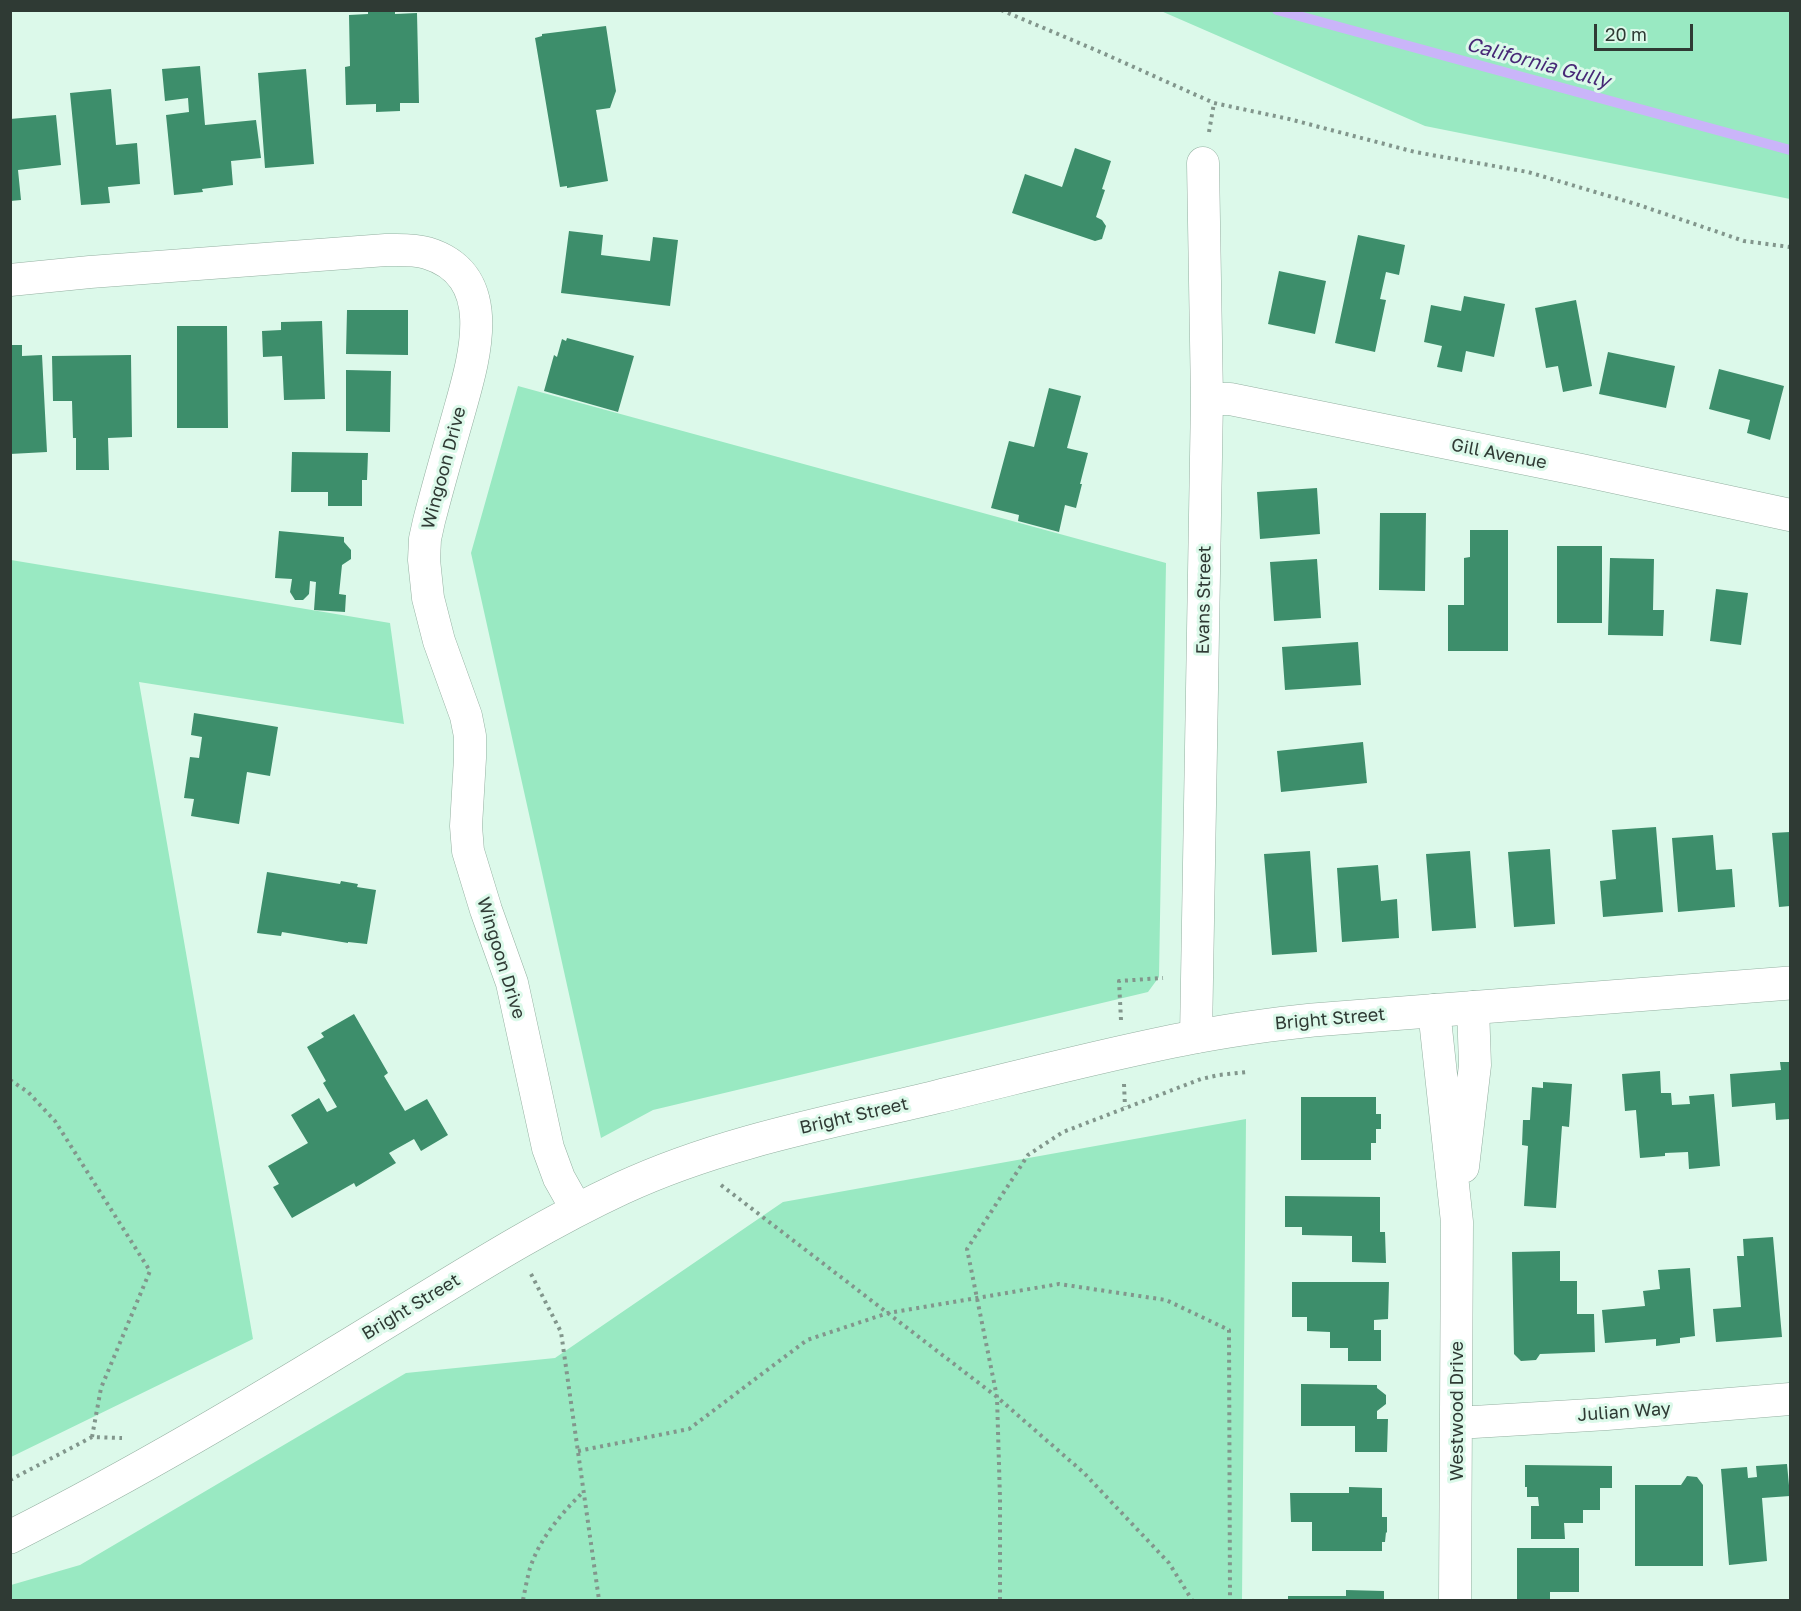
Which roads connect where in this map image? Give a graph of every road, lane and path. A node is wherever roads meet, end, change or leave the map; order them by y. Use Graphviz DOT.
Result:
graph roads {
  1 [pos="1001,10"];
  2 [pos="1203,163"];
  3 [pos="1791,247"];
  4 [pos="10,280"];
  5 [pos="1207,399"];
  6 [pos="1791,515"];
  7 [pos="1163,978"];
  8 [pos="1791,982"];
  9 [pos="1473,1007"];
  10 [pos="1434,1010"];
  11 [pos="1121,1027"];
  12 [pos="1196,1037"];
  13 [pos="1247,1072"];
  14 [pos="1123,1074"];
  15 [pos="10,1080"];
  16 [pos="1125,1107"];
  17 [pos="689,1161"];
  18 [pos="577,1210"];
  19 [pos="1457,1222"];
  20 [pos="514,1245"];
  21 [pos="977,1298"];
  22 [pos="888,1313"];
  23 [pos="997,1397"];
  24 [pos="1791,1399"];
  25 [pos="1457,1423"];
  26 [pos="92,1437"];
  27 [pos="127,1438"];
  28 [pos="578,1451"];
  29 [pos="10,1480"];
  30 [pos="583,1492"];
  31 [pos="10,1538"];
  32 [pos="523,1600"];
  33 [pos="598,1600"];
  34 [pos="1000,1600"];
  35 [pos="1192,1600"];
  36 [pos="1230,1600"];
  37 [pos="1455,1600"];
  1 -- 3 [label="path"];
  2 -- 5 [label="street, Evans Street"];
  4 -- 18 [label="street, Wingoon Drive"];
  5 -- 6 [label="street, Gill Avenue"];
  5 -- 12 [label="street, Evans Street"];
  7 -- 11 [label="path"];
  8 -- 9 [label="street, Bright Street"];
  9 -- 10 [label="street, Bright Street"];
  9 -- 19 [label="street, Westwood Drive"];
  10 -- 12 [label="street, Bright Street"];
  10 -- 19 [label="street, Westwood Drive"];
  12 -- 17 [label="street, Bright Street"];
  13 -- 16 [label="path"];
  14 -- 16 [label="path"];
  15 -- 26 [label="path"];
  16 -- 21 [label="path"];
  17 -- 18 [label="street, Bright Street"];
  17 -- 22 [label="path"];
  18 -- 20 [label="street, Bright Street"];
  19 -- 25 [label="street, Westwood Drive"];
  20 -- 28 [label="path"];
  20 -- 31 [label="street, Bright Street"];
  21 -- 22 [label="path"];
  21 -- 23 [label="path"];
  21 -- 36 [label="path"];
  22 -- 23 [label="path"];
  22 -- 28 [label="path"];
  23 -- 34 [label="path"];
  23 -- 35 [label="path"];
  24 -- 25 [label="street, Julian Way"];
  25 -- 37 [label="street, Westwood Drive"];
  26 -- 27 [label="path"];
  26 -- 29 [label="path"];
  28 -- 30 [label="path"];
  30 -- 32 [label="path"];
  30 -- 33 [label="path"];
}
